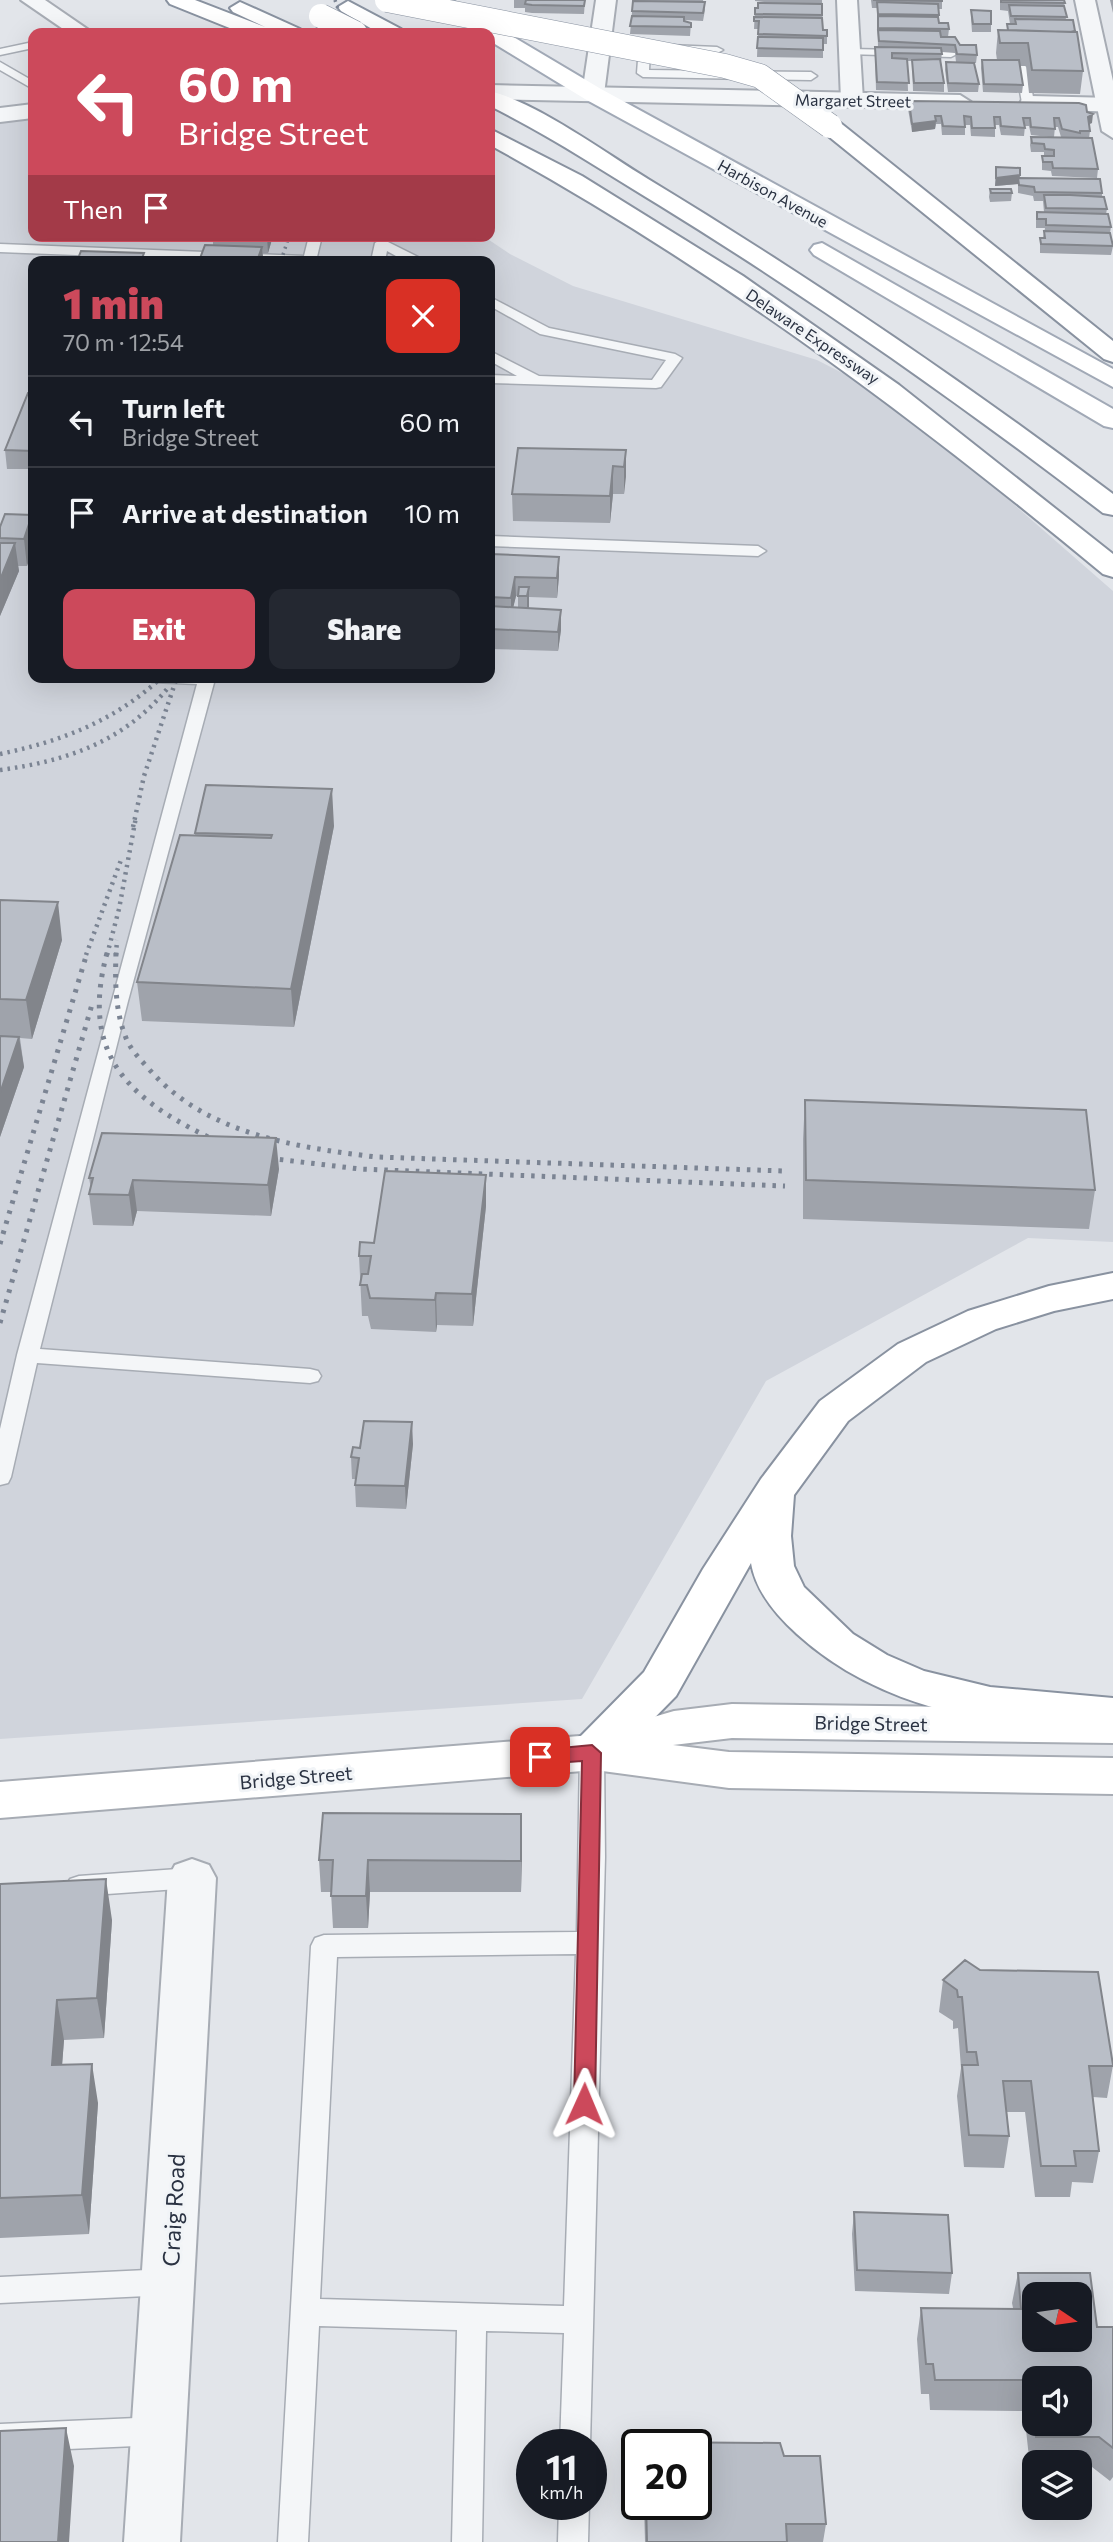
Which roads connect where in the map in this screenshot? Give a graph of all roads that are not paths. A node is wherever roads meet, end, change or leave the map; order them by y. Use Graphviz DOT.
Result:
graph roads {
  1 [pos="31,0"];
  2 [pos="177,0"];
  3 [pos="222,0"];
  4 [pos="387,0"];
  5 [pos="438,0"];
  6 [pos="606,0"];
  7 [pos="847,0"];
  8 [pos="1085,0"];
  9 [pos="296,5"];
  10 [pos="328,8"];
  11 [pos="75,28"];
  12 [pos="247,28"];
  13 [pos="284,28"];
  14 [pos="350,28"];
  15 [pos="381,28"];
  16 [pos="438,28"];
  17 [pos="484,28"];
  18 [pos="495,35"];
  19 [pos="28,46"];
  20 [pos="718,50"];
  21 [pos="0,52"];
  22 [pos="850,52"];
  23 [pos="599,53"];
  24 [pos="644,54"];
  25 [pos="951,54"];
  26 [pos="0,65"];
  27 [pos="506,66"];
  28 [pos="1022,68"];
  29 [pos="811,76"];
  30 [pos="28,83"];
  31 [pos="554,93"];
  32 [pos="593,94"];
  33 [pos="495,97"];
  34 [pos="495,99"];
  35 [pos="852,100"];
  36 [pos="1028,103"];
  37 [pos="1111,104"];
  38 [pos="28,112"];
  39 [pos="0,115"];
  40 [pos="1113,131"];
  41 [pos="495,139"];
  42 [pos="740,201"];
  43 [pos="800,237"];
  44 [pos="129,242"];
  45 [pos="382,242"];
  46 [pos="0,248"];
  47 [pos="124,253"];
  48 [pos="162,256"];
  49 [pos="406,256"];
  50 [pos="495,305"];
  51 [pos="1073,319"];
  52 [pos="1113,345"];
  53 [pos="1113,354"];
  54 [pos="495,358"];
  55 [pos="495,379"];
  56 [pos="1113,379"];
  57 [pos="537,380"];
  58 [pos="1113,420"];
  59 [pos="1113,507"];
  60 [pos="495,541"];
  61 [pos="758,551"];
  62 [pos="1113,568"];
  63 [pos="206,683"];
  64 [pos="1113,1286"];
  65 [pos="28,1355"];
  66 [pos="310,1376"];
  67 [pos="0,1476"];
  68 [pos="776,1489"];
  69 [pos="1113,1715"];
  70 [pos="1113,1726"];
  71 [pos="592,1753"];
  72 [pos="1113,1776"];
  73 [pos="0,1800"];
  74 [pos="192,1878"];
  75 [pos="55,1888"];
  76 [pos="589,1943"];
  77 [pos="168,2282"];
  78 [pos="0,2290"];
  79 [pos="305,2312"];
  80 [pos="472,2317"];
  81 [pos="579,2319"];
  82 [pos="576,2429"];
  83 [pos="161,2431"];
  84 [pos="0,2438"];
  85 [pos="574,2520"];
  86 [pos="152,2542"];
  87 [pos="293,2542"];
  88 [pos="467,2542"];
  89 [pos="573,2542"];
  1 -- 11 [label="street"];
  2 -- 12 [label="main road"];
  3 -- 13 [label="main road"];
  4 -- 16 [label="main road"];
  4 -- 51 [label="main road, bridge"];
  5 -- 17 [label="main road, Harbison Avenue"];
  6 -- 23 [label="street"];
  7 -- 22 [label="street"];
  8 -- 37 [label="street"];
  9 -- 10 [label="main road"];
  10 -- 14 [label="main road, bridge"];
  10 -- 15 [label="main road"];
  18 -- 32 [label="main road, Harbison Avenue"];
  19 -- 21 [label="lane"];
  20 -- 24 [label="lane"];
  22 -- 25 [label="lane"];
  22 -- 35 [label="street"];
  23 -- 24 [label="lane"];
  23 -- 32 [label="street"];
  24 -- 29 [label="lane"];
  26 -- 30 [label="lane"];
  27 -- 31 [label="main road, Harbison Avenue"];
  28 -- 36 [label="lane"];
  31 -- 32 [label="street, Margaret Street"];
  31 -- 33 [label="street, Margaret Street"];
  31 -- 42 [label="main road, Harbison Avenue"];
  32 -- 35 [label="street, Margaret Street"];
  32 -- 56 [label="main road, Harbison Avenue"];
  34 -- 59 [label="main road, Delaware Expressway"];
  35 -- 36 [label="street, Margaret Street"];
  36 -- 37 [label="street, Margaret Street"];
  37 -- 40 [label="street"];
  38 -- 39 [label="street"];
  41 -- 62 [label="main road, Delaware Expressway"];
  43 -- 58 [label="main road, Harbison Avenue"];
  44 -- 47 [label="lane"];
  45 -- 49 [label="lane"];
  46 -- 47 [label="lane"];
  47 -- 48 [label="lane"];
  50 -- 57 [label="lane"];
  51 -- 52 [label="main road"];
  51 -- 53 [label="main road"];
  54 -- 57 [label="lane"];
  55 -- 57 [label="lane"];
  60 -- 61 [label="lane"];
  63 -- 65 [label="lane"];
  64 -- 68 [label="main road"];
  65 -- 66 [label="lane"];
  65 -- 67 [label="lane"];
  68 -- 69 [label="main road"];
  68 -- 71 [label="main road"];
  70 -- 71 [label="main road, Bridge Street"];
  71 -- 72 [label="main road, Bridge Street"];
  71 -- 73 [label="main road, Bridge Street"];
  71 -- 76 [label="lane"];
  74 -- 75 [label="lane"];
  74 -- 77 [label="street, Craig Road"];
  76 -- 79 [label="lane"];
  76 -- 81 [label="lane"];
  77 -- 78 [label="lane"];
  77 -- 83 [label="street, Craig Road"];
  79 -- 80 [label="lane"];
  79 -- 87 [label="lane"];
  80 -- 81 [label="lane"];
  80 -- 88 [label="lane"];
  81 -- 82 [label="lane"];
  83 -- 84 [label="lane"];
  83 -- 86 [label="street, Craig Road"];
  85 -- 89 [label="lane"];
}
